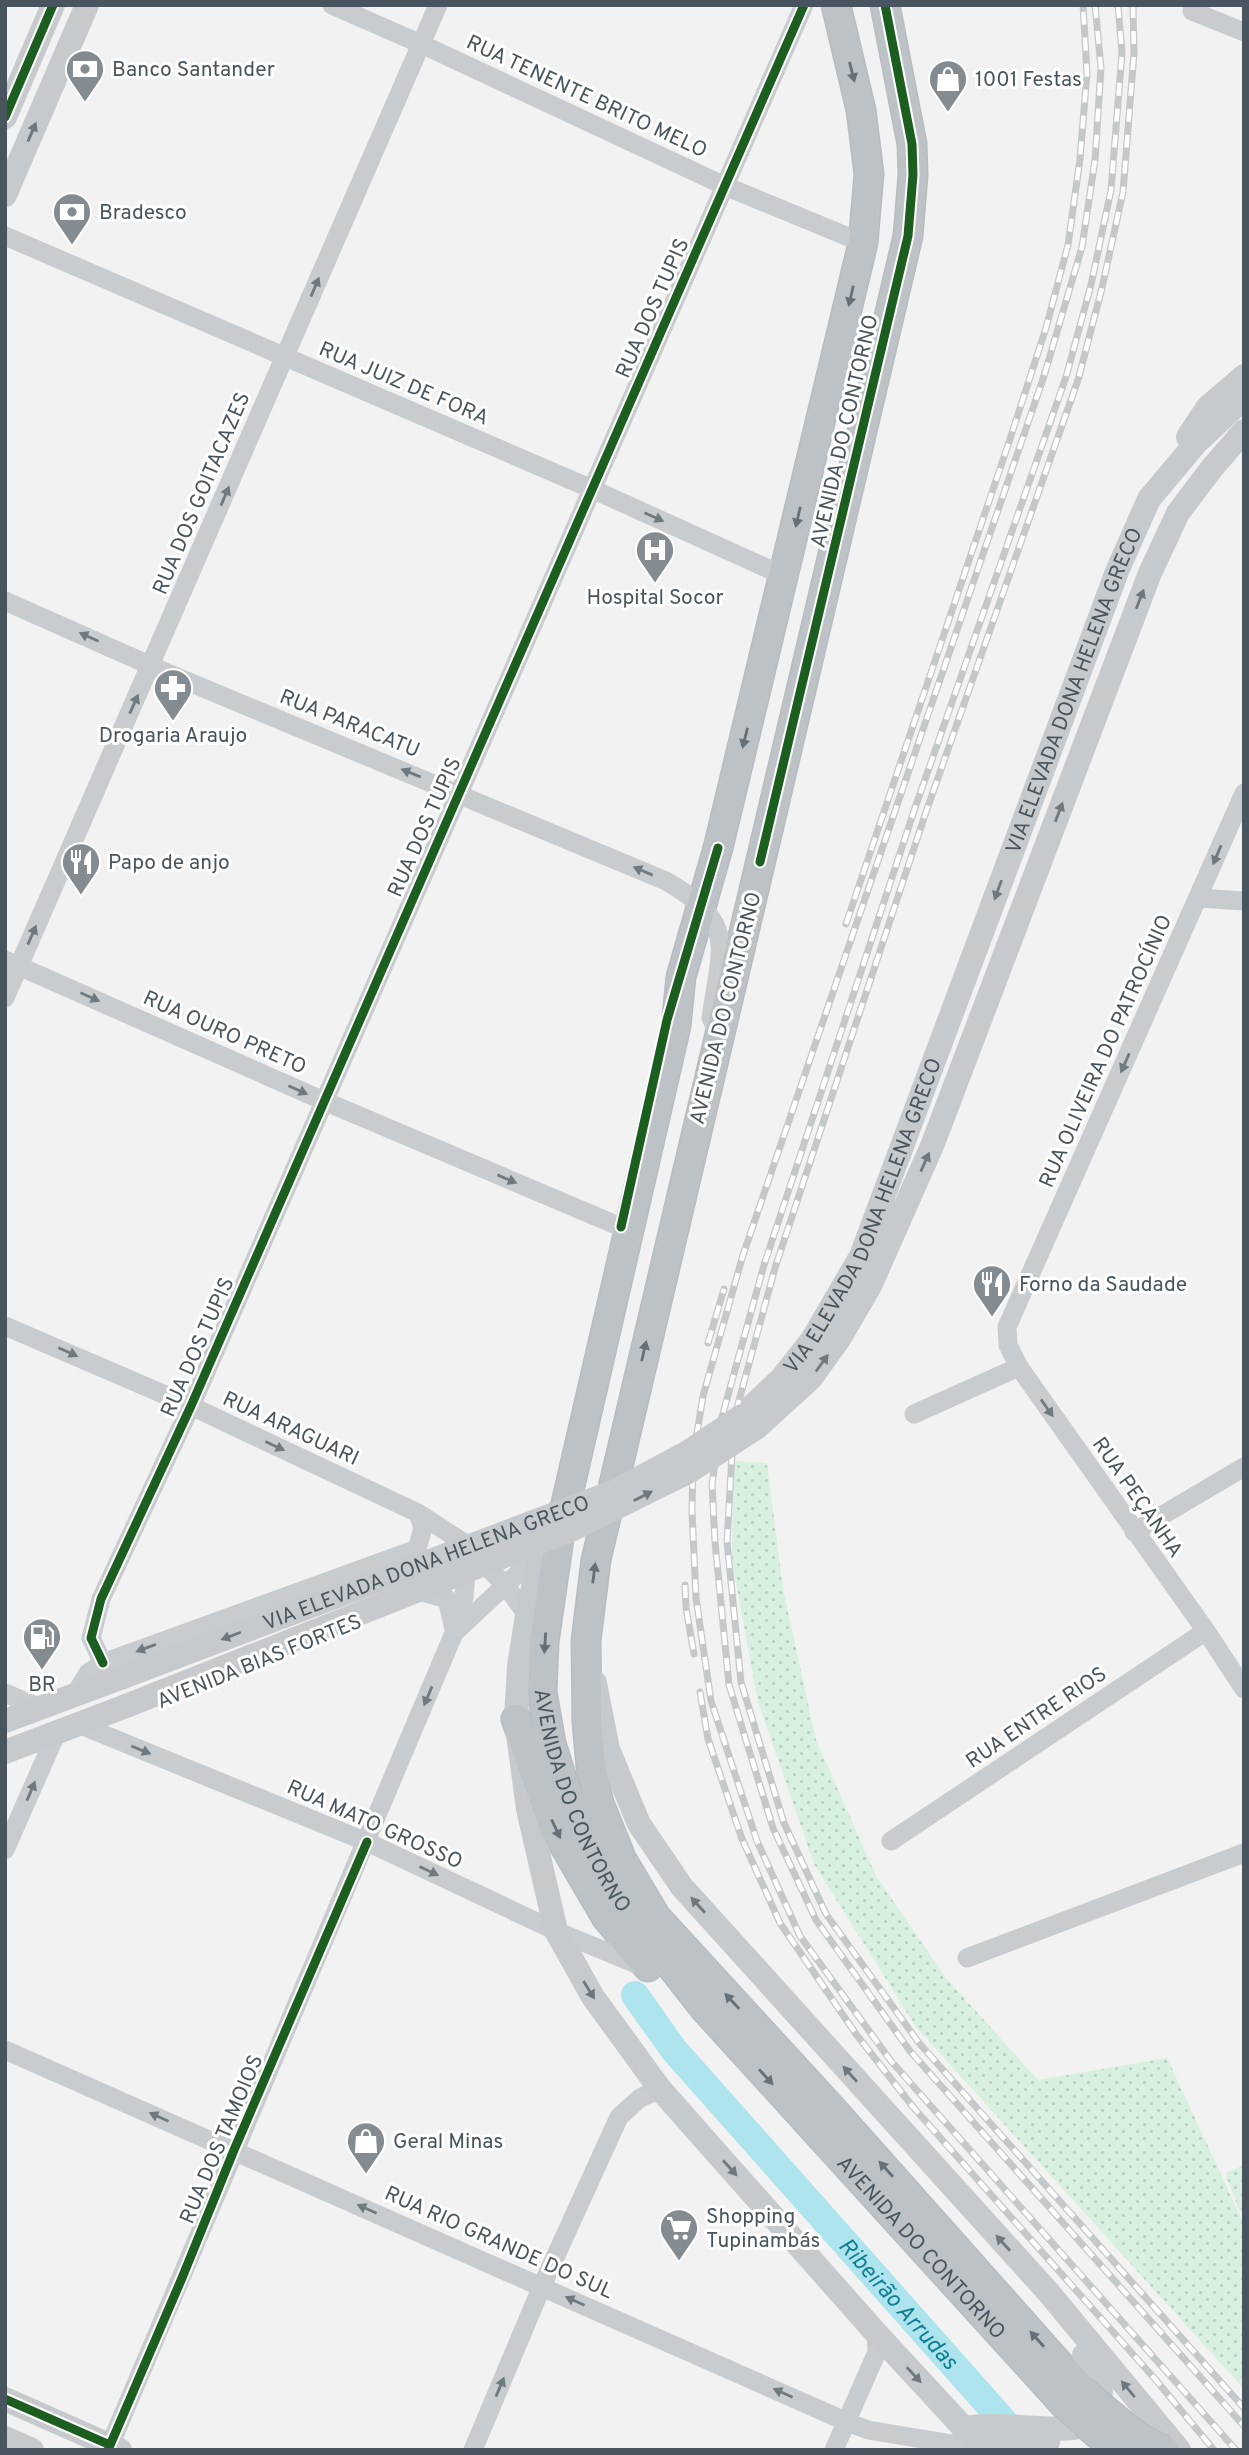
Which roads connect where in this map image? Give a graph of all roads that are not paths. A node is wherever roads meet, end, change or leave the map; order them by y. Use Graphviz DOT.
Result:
graph roads {
  1 [pos="53,5"];
  2 [pos="87,5"];
  3 [pos="332,5"];
  4 [pos="438,5"];
  5 [pos="804,5"];
  6 [pos="836,5"];
  7 [pos="889,7"];
  8 [pos="1192,12"];
  9 [pos="1244,32"];
  10 [pos="421,44"];
  11 [pos="5,117"];
  12 [pos="725,186"];
  13 [pos="5,195"];
  14 [pos="5,236"];
  15 [pos="863,243"];
  16 [pos="285,356"];
  17 [pos="1244,376"];
  18 [pos="1244,398"];
  19 [pos="1244,431"];
  20 [pos="592,489"];
  21 [pos="1149,499"];
  22 [pos="784,576"];
  23 [pos="5,601"];
  24 [pos="151,665"];
  25 [pos="458,793"];
  26 [pos="1244,793"];
  27 [pos="1198,898"];
  28 [pos="1244,901"];
  29 [pos="702,905"];
  30 [pos="12,963"];
  31 [pos="681,977"];
  32 [pos="5,998"];
  33 [pos="719,1035"];
  34 [pos="324,1101"];
  35 [pos="621,1227"];
  36 [pos="5,1326"];
  37 [pos="1007,1327"];
  38 [pos="1019,1367"];
  39 [pos="191,1406"];
  40 [pos="914,1414"];
  41 [pos="749,1422"];
  42 [pos="1244,1467"];
  43 [pos="418,1513"];
  44 [pos="1134,1532"];
  45 [pos="464,1542"];
  46 [pos="417,1549"];
  47 [pos="540,1553"];
  48 [pos="506,1586"];
  49 [pos="426,1593"];
  50 [pos="527,1615"];
  51 [pos="1206,1631"];
  52 [pos="454,1633"];
  53 [pos="586,1641"];
  54 [pos="113,1670"];
  55 [pos="1244,1689"];
  56 [pos="5,1693"];
  57 [pos="126,1706"];
  58 [pos="40,1708"];
  59 [pos="516,1719"];
  60 [pos="5,1721"];
  61 [pos="75,1725"];
  62 [pos="5,1752"];
  63 [pos="891,1841"];
  64 [pos="367,1842"];
  65 [pos="5,1850"];
  66 [pos="1244,1853"];
  67 [pos="556,1931"];
  68 [pos="967,1958"];
  69 [pos="652,1971"];
  70 [pos="704,2008"];
  71 [pos="5,2050"];
  72 [pos="660,2089"];
  73 [pos="234,2150"];
  74 [pos="542,2286"];
  75 [pos="1049,2293"];
  76 [pos="876,2333"];
  77 [pos="1073,2396"];
  78 [pos="5,2399"];
  79 [pos="845,2421"];
  80 [pos="5,2438"];
  81 [pos="978,2438"];
  82 [pos="1039,2441"];
  83 [pos="1171,2447"];
  84 [pos="113,2448"];
  85 [pos="32,2450"];
  86 [pos="473,2450"];
  87 [pos="834,2450"];
  88 [pos="1115,2450"];
  1 -- 11 [label="main road"];
  13 -- 2 [label="main road, one-way"];
  3 -- 10 [label="street, RUA TENENTE BRITO MELO"];
  4 -- 10 [label="street, RUA DOS GOITACAZES"];
  5 -- 12 [label="street, RUA DOS TUPIS"];
  6 -- 15 [label="highway, AVENIDA DO CONTORNO, one-way"];
  7 -- 33 [label="highway, AVENIDA DO CONTORNO"];
  8 -- 9 [label="street"];
  10 -- 12 [label="street, RUA TENENTE BRITO MELO"];
  16 -- 10 [label="street, RUA DOS GOITACAZES, one-way"];
  12 -- 15 [label="street, RUA TENENTE BRITO MELO"];
  12 -- 20 [label="street, RUA DOS TUPIS"];
  14 -- 16 [label="street, RUA JUIZ DE FORA"];
  15 -- 22 [label="highway, AVENIDA DO CONTORNO, one-way"];
  16 -- 20 [label="street, RUA JUIZ DE FORA"];
  24 -- 16 [label="street, RUA DOS GOITACAZES, one-way"];
  17 -- 21 [label="main road"];
  18 -- 21 [label="main road, VIA ELEVADA DONA HELENA GRECO"];
  41 -- 19 [label="main road, VIA ELEVADA DONA HELENA GRECO, one-way"];
  20 -- 22 [label="street, RUA JUIZ DE FORA, one-way"];
  20 -- 25 [label="street, RUA DOS TUPIS"];
  21 -- 41 [label="main road, VIA ELEVADA DONA HELENA GRECO, one-way"];
  22 -- 29 [label="highway, AVENIDA DO CONTORNO, one-way"];
  24 -- 23 [label="street, RUA PARACATU, one-way"];
  25 -- 24 [label="street, RUA PARACATU, one-way"];
  30 -- 24 [label="street, RUA DOS GOITACAZES, one-way"];
  29 -- 25 [label="street, RUA PARACATU, one-way"];
  25 -- 34 [label="street, RUA DOS TUPIS"];
  26 -- 27 [label="street, RUA OLIVEIRA DO PATROCÍNIO, one-way"];
  27 -- 28 [label="street"];
  27 -- 37 [label="street, RUA OLIVEIRA DO PATROCÍNIO, one-way"];
  29 -- 31 [label="highway, AVENIDA DO CONTORNO"];
  29 -- 33 [label="street, RUA PARACATU"];
  30 -- 32 [label="street, RUA DOS GOITACAZES"];
  30 -- 34 [label="street, RUA OURO PRETO, one-way"];
  31 -- 35 [label="main road, AVENIDA DO CONTORNO"];
  31 -- 70 [label="highway, AVENIDA DO CONTORNO, one-way"];
  53 -- 33 [label="highway, AVENIDA DO CONTORNO, one-way"];
  34 -- 35 [label="street, RUA OURO PRETO, one-way"];
  34 -- 39 [label="street, RUA DOS TUPIS"];
  35 -- 47 [label="main road, AVENIDA DO CONTORNO"];
  36 -- 39 [label="street, RUA ARAGUARI, one-way"];
  37 -- 38 [label="street, RUA PEÇANHA"];
  38 -- 40 [label="street"];
  38 -- 44 [label="street, RUA PEÇANHA, one-way"];
  39 -- 43 [label="street, RUA ARAGUARI, one-way"];
  39 -- 54 [label="street, RUA DOS TUPIS"];
  41 -- 54 [label="main road, VIA ELEVADA DONA HELENA GRECO, one-way, bridge"];
  57 -- 41 [label="main road, VIA ELEVADA DONA HELENA GRECO, one-way, bridge"];
  42 -- 44 [label="street"];
  43 -- 45 [label="street, RUA ARAGUARI"];
  43 -- 46 [label="street"];
  44 -- 51 [label="street, RUA PEÇANHA"];
  45 -- 48 [label="street, RUA ARAGUARI"];
  45 -- 52 [label="street, RUA DOS TAMOIOS"];
  46 -- 49 [label="street"];
  46 -- 54 [label="street, one-way"];
  47 -- 48 [label="street, RUA DOS TAMOIOS"];
  47 -- 50 [label="main road, AVENIDA DO CONTORNO"];
  48 -- 50 [label="street, RUA ARAGUARI"];
  48 -- 52 [label="street, RUA DOS TAMOIOS"];
  49 -- 52 [label="street"];
  49 -- 61 [label="street, AVENIDA BIAS FORTES"];
  50 -- 59 [label="main road, AVENIDA DO CONTORNO"];
  51 -- 55 [label="street, RUA PEÇANHA"];
  51 -- 63 [label="street, RUA ENTRE RIOS"];
  52 -- 64 [label="street, RUA DOS TAMOIOS, one-way"];
  75 -- 53 [label="main road, AVENIDA DO CONTORNO, one-way"];
  77 -- 53 [label="highway, AVENIDA DO CONTORNO, one-way"];
  54 -- 58 [label="main road"];
  56 -- 58 [label="street"];
  57 -- 61 [label="main road, AVENIDA BIAS FORTES"];
  58 -- 60 [label="main road"];
  59 -- 67 [label="main road, AVENIDA DO CONTORNO"];
  59 -- 69 [label="highway, one-way"];
  61 -- 62 [label="main road, AVENIDA BIAS FORTES"];
  61 -- 64 [label="street, RUA MATO GROSSO, one-way"];
  65 -- 61 [label="street, one-way"];
  64 -- 67 [label="street, RUA MATO GROSSO, one-way"];
  64 -- 73 [label="street, RUA DOS TAMOIOS"];
  66 -- 68 [label="street"];
  67 -- 69 [label="street, RUA MATO GROSSO"];
  67 -- 72 [label="main road, AVENIDA DO CONTORNO, one-way"];
  69 -- 70 [label="highway"];
  70 -- 77 [label="highway, AVENIDA DO CONTORNO, one-way"];
  73 -- 71 [label="street, RUA RIO GRANDE DO SUL, one-way"];
  72 -- 74 [label="street"];
  72 -- 76 [label="main road, AVENIDA DO CONTORNO, one-way"];
  74 -- 73 [label="street, RUA RIO GRANDE DO SUL, one-way"];
  73 -- 84 [label="street, RUA DOS TAMOIOS"];
  79 -- 74 [label="street, RUA RIO GRANDE DO SUL, one-way"];
  86 -- 74 [label="street, one-way"];
  75 -- 82 [label="main road"];
  83 -- 75 [label="main road, AVENIDA DO CONTORNO, one-way"];
  76 -- 79 [label="street"];
  76 -- 81 [label="main road, AVENIDA DO CONTORNO, one-way"];
  77 -- 83 [label="highway, AVENIDA DO CONTORNO, bridge"];
  77 -- 88 [label="highway, AVENIDA DO CONTORNO, bridge"];
  78 -- 84 [label="main road"];
  79 -- 81 [label="street, RUA RIO GRANDE DO SUL"];
  79 -- 87 [label="street"];
  80 -- 85 [label="main road"];
  81 -- 82 [label="main road"];
  81 -- 82 [label="main road"];
  82 -- 83 [label="main road"];
}
